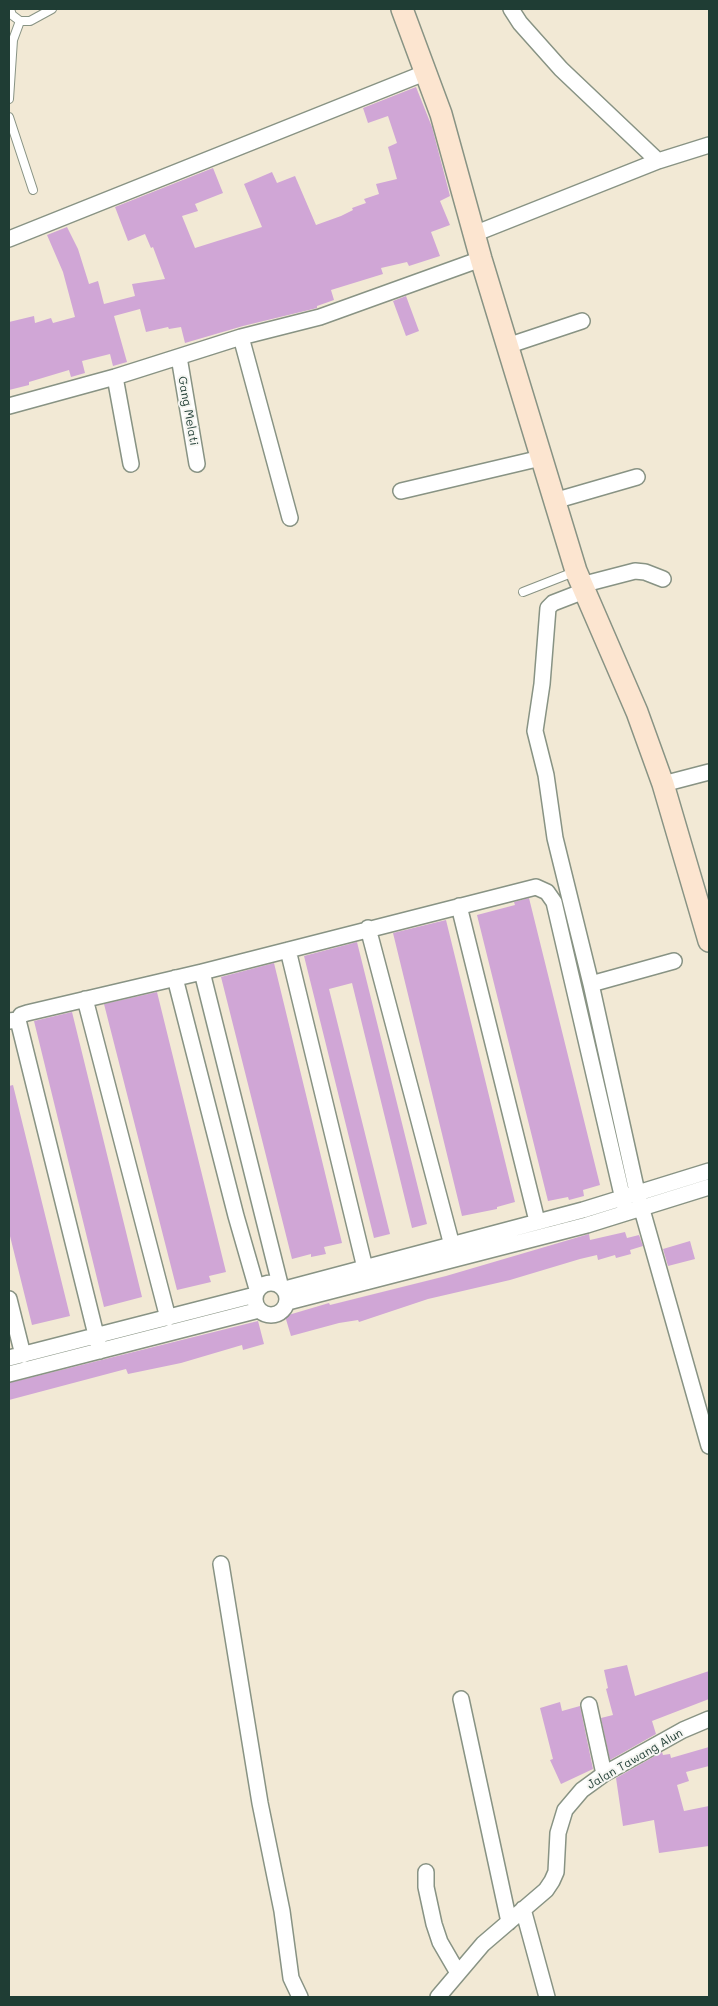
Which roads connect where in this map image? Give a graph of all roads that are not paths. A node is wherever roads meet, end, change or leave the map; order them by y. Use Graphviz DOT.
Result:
graph roads {
  1 [pos="52,9"];
  2 [pos="402,9"];
  3 [pos="511,9"];
  4 [pos="10,15"];
  5 [pos="20,21"];
  6 [pos="10,52"];
  7 [pos="427,72"];
  8 [pos="9,99"];
  9 [pos="9,117"];
  10 [pos="709,145"];
  11 [pos="651,164"];
  12 [pos="33,190"];
  13 [pos="474,234"];
  14 [pos="9,240"];
  15 [pos="481,259"];
  16 [pos="582,321"];
  17 [pos="241,337"];
  18 [pos="507,346"];
  19 [pos="179,357"];
  20 [pos="115,377"];
  21 [pos="9,406"];
  22 [pos="541,458"];
  23 [pos="131,464"];
  24 [pos="197,464"];
  25 [pos="637,477"];
  26 [pos="401,491"];
  27 [pos="554,501"];
  28 [pos="290,518"];
  29 [pos="663,579"];
  30 [pos="581,582"];
  31 [pos="522,592"];
  32 [pos="709,772"];
  33 [pos="663,784"];
  34 [pos="459,906"];
  35 [pos="368,928"];
  36 [pos="709,941"];
  37 [pos="288,950"];
  38 [pos="674,961"];
  39 [pos="202,972"];
  40 [pos="174,978"];
  41 [pos="591,984"];
  42 [pos="85,999"];
  43 [pos="14,1021"];
  44 [pos="242,1130"];
  45 [pos="216,1138"];
  46 [pos="709,1171"];
  47 [pos="709,1186"];
  48 [pos="670,1190"];
  49 [pos="637,1192"];
  50 [pos="622,1197"];
  51 [pos="641,1208"];
  52 [pos="626,1212"];
  53 [pos="537,1221"];
  54 [pos="452,1245"];
  55 [pos="455,1260"];
  56 [pos="365,1268"];
  57 [pos="284,1292"];
  58 [pos="257,1298"];
  59 [pos="9,1299"];
  60 [pos="168,1318"];
  61 [pos="96,1336"];
  62 [pos="100,1351"];
  63 [pos="16,1356"];
  64 [pos="9,1374"];
  65 [pos="709,1446"];
  66 [pos="220,1564"];
  67 [pos="461,1699"];
  68 [pos="589,1705"];
  69 [pos="709,1719"];
  70 [pos="604,1774"];
  71 [pos="426,1872"];
  72 [pos="523,1909"];
  73 [pos="509,1922"];
  74 [pos="458,1973"];
  75 [pos="300,1997"];
  76 [pos="438,1997"];
  77 [pos="547,1997"];
  1 -- 5 [label="lane"];
  2 -- 7 [label="street"];
  3 -- 11 [label="street"];
  4 -- 5 [label="lane"];
  5 -- 6 [label="lane"];
  6 -- 8 [label="lane"];
  7 -- 13 [label="street"];
  7 -- 14 [label="street"];
  9 -- 12 [label="lane"];
  10 -- 11 [label="street"];
  11 -- 13 [label="street"];
  13 -- 15 [label="street"];
  15 -- 17 [label="street"];
  15 -- 18 [label="street"];
  16 -- 18 [label="street"];
  17 -- 19 [label="street"];
  17 -- 28 [label="street"];
  18 -- 22 [label="street"];
  19 -- 20 [label="street"];
  19 -- 24 [label="street, Gang Melati"];
  20 -- 21 [label="street"];
  20 -- 23 [label="street"];
  22 -- 26 [label="street"];
  22 -- 27 [label="street"];
  25 -- 27 [label="street"];
  27 -- 30 [label="street"];
  29 -- 30 [label="street"];
  30 -- 31 [label="lane"];
  30 -- 33 [label="street"];
  30 -- 41 [label="street"];
  32 -- 33 [label="street"];
  33 -- 36 [label="street"];
  34 -- 35 [label="street"];
  34 -- 50 [label="street"];
  34 -- 53 [label="street"];
  35 -- 37 [label="street"];
  35 -- 54 [label="street"];
  37 -- 39 [label="street"];
  37 -- 56 [label="street"];
  38 -- 41 [label="street"];
  39 -- 40 [label="street"];
  39 -- 44 [label="street"];
  40 -- 42 [label="street"];
  40 -- 45 [label="street"];
  41 -- 49 [label="street"];
  42 -- 43 [label="street"];
  42 -- 60 [label="street"];
  43 -- 61 [label="street"];
  44 -- 45 [label="street"];
  44 -- 57 [label="street"];
  45 -- 58 [label="street"];
  46 -- 48 [label="street"];
  47 -- 48 [label="street"];
  48 -- 49 [label="street"];
  48 -- 51 [label="street"];
  49 -- 50 [label="street"];
  49 -- 51 [label="street"];
  50 -- 52 [label="street"];
  50 -- 53 [label="street"];
  51 -- 52 [label="street"];
  51 -- 65 [label="street"];
  52 -- 55 [label="street"];
  53 -- 54 [label="street"];
  54 -- 55 [label="street"];
  54 -- 56 [label="street"];
  55 -- 57 [label="street"];
  56 -- 57 [label="street"];
  57 -- 58 [label="street"];
  57 -- 58 [label="street"];
  58 -- 60 [label="street"];
  58 -- 62 [label="street"];
  59 -- 63 [label="street"];
  60 -- 61 [label="street"];
  61 -- 62 [label="street"];
  61 -- 63 [label="street"];
  62 -- 64 [label="street"];
  66 -- 75 [label="street"];
  67 -- 73 [label="street"];
  68 -- 70 [label="street"];
  69 -- 70 [label="street, Jalan Tawang Alun"];
  70 -- 72 [label="street, Jalan Tawang Alun"];
  71 -- 74 [label="street"];
  72 -- 73 [label="street, Jalan Tawang Alun"];
  72 -- 77 [label="street"];
  73 -- 74 [label="street, Jalan Tawang Alun"];
  74 -- 76 [label="street, Jalan Tawang Alun"];
}
